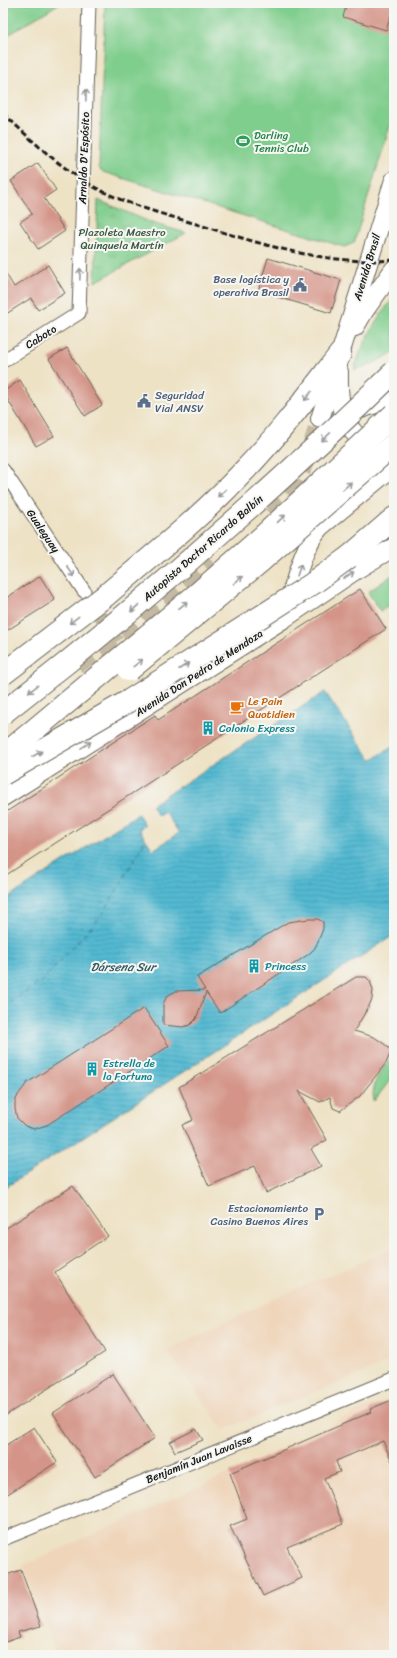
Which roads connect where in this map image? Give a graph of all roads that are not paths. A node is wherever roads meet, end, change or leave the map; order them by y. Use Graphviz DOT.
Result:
graph roads {
  1 [pos="89,3"];
  2 [pos="394,180"];
  3 [pos="394,269"];
  4 [pos="79,313"];
  5 [pos="340,354"];
  6 [pos="3,361"];
  7 [pos="394,372"];
  8 [pos="394,388"];
  9 [pos="357,408"];
  10 [pos="394,414"];
  11 [pos="320,419"];
  12 [pos="394,444"];
  13 [pos="394,451"];
  14 [pos="394,466"];
  15 [pos="3,470"];
  16 [pos="394,518"];
  17 [pos="394,547"];
  18 [pos="84,591"];
  19 [pos="282,620"];
  20 [pos="3,674"];
  21 [pos="3,713"];
  22 [pos="3,756"];
  23 [pos="3,774"];
  24 [pos="3,797"];
  25 [pos="394,1379"];
  26 [pos="3,1539"];
  4 -- 1 [label="street, Arnaldo D'Espósito, one-way"];
  2 -- 5 [label="main road, Avenida Brasil"];
  3 -- 5 [label="main road"];
  4 -- 6 [label="street, Caboto"];
  5 -- 11 [label="main road"];
  5 -- 13 [label="main road"];
  5 -- 20 [label="highway, one-way, bridge"];
  7 -- 9 [label="highway, Autopista Doctor Ricardo Balbín, bridge"];
  8 -- 9 [label="highway"];
  9 -- 21 [label="highway, Autopista Doctor Ricardo Balbín, one-way, bridge"];
  22 -- 10 [label="highway, one-way, bridge"];
  22 -- 12 [label="highway, one-way, bridge"];
  19 -- 14 [label="main road, one-way"];
  15 -- 18 [label="street, Gualeguay, one-way"];
  23 -- 16 [label="highway, one-way, bridge"];
  19 -- 17 [label="main road, Avenida Don Pedro de Mendoza, one-way"];
  24 -- 19 [label="main road, Avenida Don Pedro de Mendoza, one-way"];
  25 -- 26 [label="street, Benjamín Juan Lavaisse"];
}
